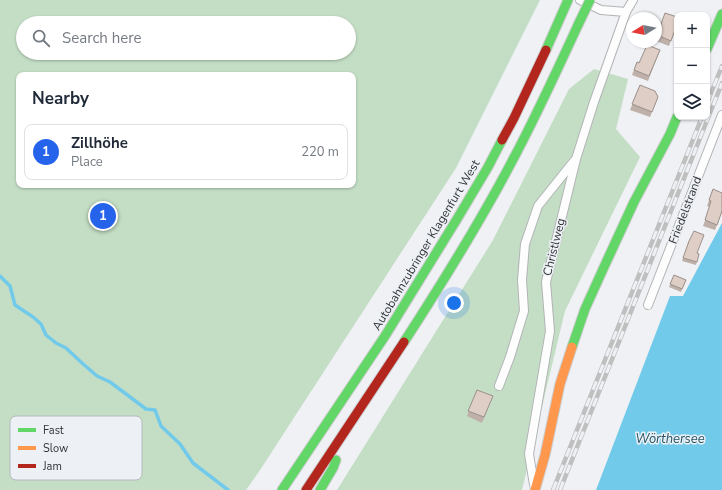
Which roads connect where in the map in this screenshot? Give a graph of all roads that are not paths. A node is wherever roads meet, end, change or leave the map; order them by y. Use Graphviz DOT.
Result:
graph roads {
  1 [pos="568,0"];
  2 [pos="580,0"];
  3 [pos="590,0"];
  4 [pos="633,0"];
  5 [pos="626,12"];
  6 [pos="722,14"];
  7 [pos="708,48"];
  8 [pos="722,115"];
  9 [pos="677,120"];
  10 [pos="576,159"];
  11 [pos="648,304"];
  12 [pos="499,386"];
  13 [pos="348,426"];
  14 [pos="300,463"];
  15 [pos="272,490"];
  16 [pos="282,490"];
  17 [pos="306,490"];
  18 [pos="320,490"];
  19 [pos="535,490"];
  1 -- 14 [label="main road, Autobahnzubringer Klagenfurt West"];
  2 -- 5 [label="street"];
  3 -- 13 [label="main road, bridge"];
  4 -- 5 [label="street, Christlweg"];
  5 -- 10 [label="street, Christlweg"];
  6 -- 7 [label="main road"];
  8 -- 11 [label="street, Friedelstrand"];
  9 -- 19 [label="main road"];
  10 -- 12 [label="street"];
  10 -- 19 [label="street, Christlweg"];
  13 -- 17 [label="main road"];
  13 -- 18 [label="main road"];
  14 -- 15 [label="main road"];
  14 -- 16 [label="main road, Autobahnzubringer Klagenfurt West"];
}
